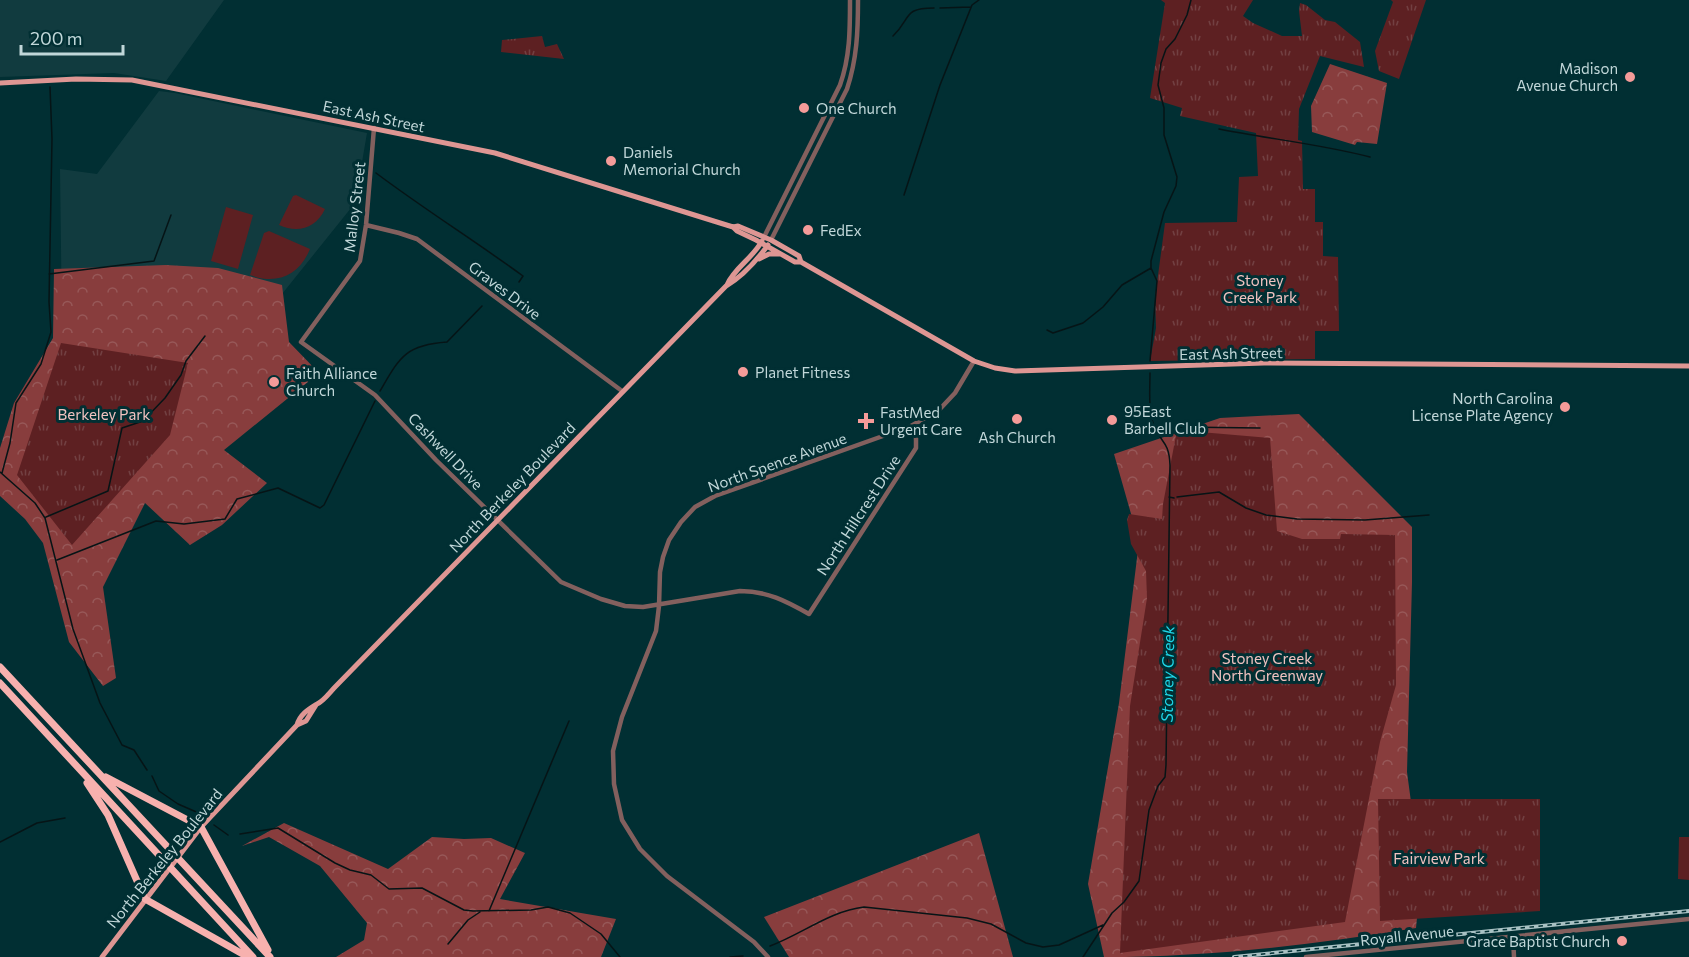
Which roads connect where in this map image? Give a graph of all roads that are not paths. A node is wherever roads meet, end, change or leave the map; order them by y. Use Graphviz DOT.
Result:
graph roads {
  1 [pos="850,0"];
  2 [pos="858,0"];
  3 [pos="0,83"];
  4 [pos="374,128"];
  5 [pos="366,225"];
  6 [pos="763,239"];
  7 [pos="771,240"];
  8 [pos="768,246"];
  9 [pos="782,254"];
  10 [pos="755,261"];
  11 [pos="801,262"];
  12 [pos="726,286"];
  13 [pos="301,342"];
  14 [pos="974,361"];
  15 [pos="1689,366"];
  16 [pos="622,391"];
  17 [pos="911,426"];
  18 [pos="497,519"];
  19 [pos="659,606"];
  20 [pos="809,614"];
  21 [pos="0,667"];
  22 [pos="0,683"];
  23 [pos="67,757"];
  24 [pos="100,774"];
  25 [pos="201,827"];
  26 [pos="145,899"];
  27 [pos="1689,919"];
  28 [pos="1513,936"];
  29 [pos="102,957"];
  30 [pos="248,957"];
  31 [pos="253,957"];
  32 [pos="271,957"];
  33 [pos="768,957"];
  34 [pos="1306,957"];
  35 [pos="1515,957"];
  1 -- 6 [label="street"];
  2 -- 7 [label="street"];
  3 -- 4 [label="main road, East Ash Street"];
  4 -- 5 [label="street, Malloy Street"];
  4 -- 6 [label="main road, East Ash Street"];
  5 -- 13 [label="street, Malloy Street"];
  5 -- 16 [label="street, Graves Drive"];
  6 -- 7 [label="main road, East Ash Street"];
  6 -- 8 [label="main road, East Ash Street"];
  6 -- 12 [label="main road, North Berkeley Boulevard"];
  7 -- 8 [label="main road, North Berkeley Boulevard"];
  7 -- 11 [label="main road, East Ash Street"];
  8 -- 9 [label="main road, East Ash Street"];
  8 -- 10 [label="main road, North Berkeley Boulevard"];
  9 -- 10 [label="main road"];
  9 -- 11 [label="main road, East Ash Street"];
  10 -- 12 [label="main road, North Berkeley Boulevard"];
  11 -- 14 [label="main road, East Ash Street"];
  12 -- 16 [label="main road, North Berkeley Boulevard"];
  13 -- 18 [label="street, Cashwell Drive"];
  14 -- 15 [label="main road, East Ash Street"];
  14 -- 17 [label="street, North Spence Avenue"];
  16 -- 18 [label="main road, North Berkeley Boulevard"];
  17 -- 19 [label="street, North Spence Avenue"];
  17 -- 20 [label="street, North Hillcrest Drive"];
  18 -- 19 [label="street, Cashwell Drive"];
  18 -- 25 [label="main road, North Berkeley Boulevard"];
  19 -- 20 [label="street, Cashwell Drive"];
  19 -- 33 [label="street, North Spence Avenue"];
  21 -- 24 [label="highway"];
  22 -- 23 [label="highway"];
  23 -- 26 [label="highway"];
  23 -- 31 [label="highway"];
  24 -- 25 [label="highway"];
  24 -- 32 [label="highway"];
  25 -- 26 [label="main road, North Berkeley Boulevard"];
  25 -- 32 [label="highway"];
  26 -- 29 [label="main road, North Berkeley Boulevard"];
  26 -- 30 [label="highway"];
  27 -- 28 [label="street, Royall Avenue"];
  28 -- 34 [label="street, Royall Avenue"];
  28 -- 35 [label="street"];
}
